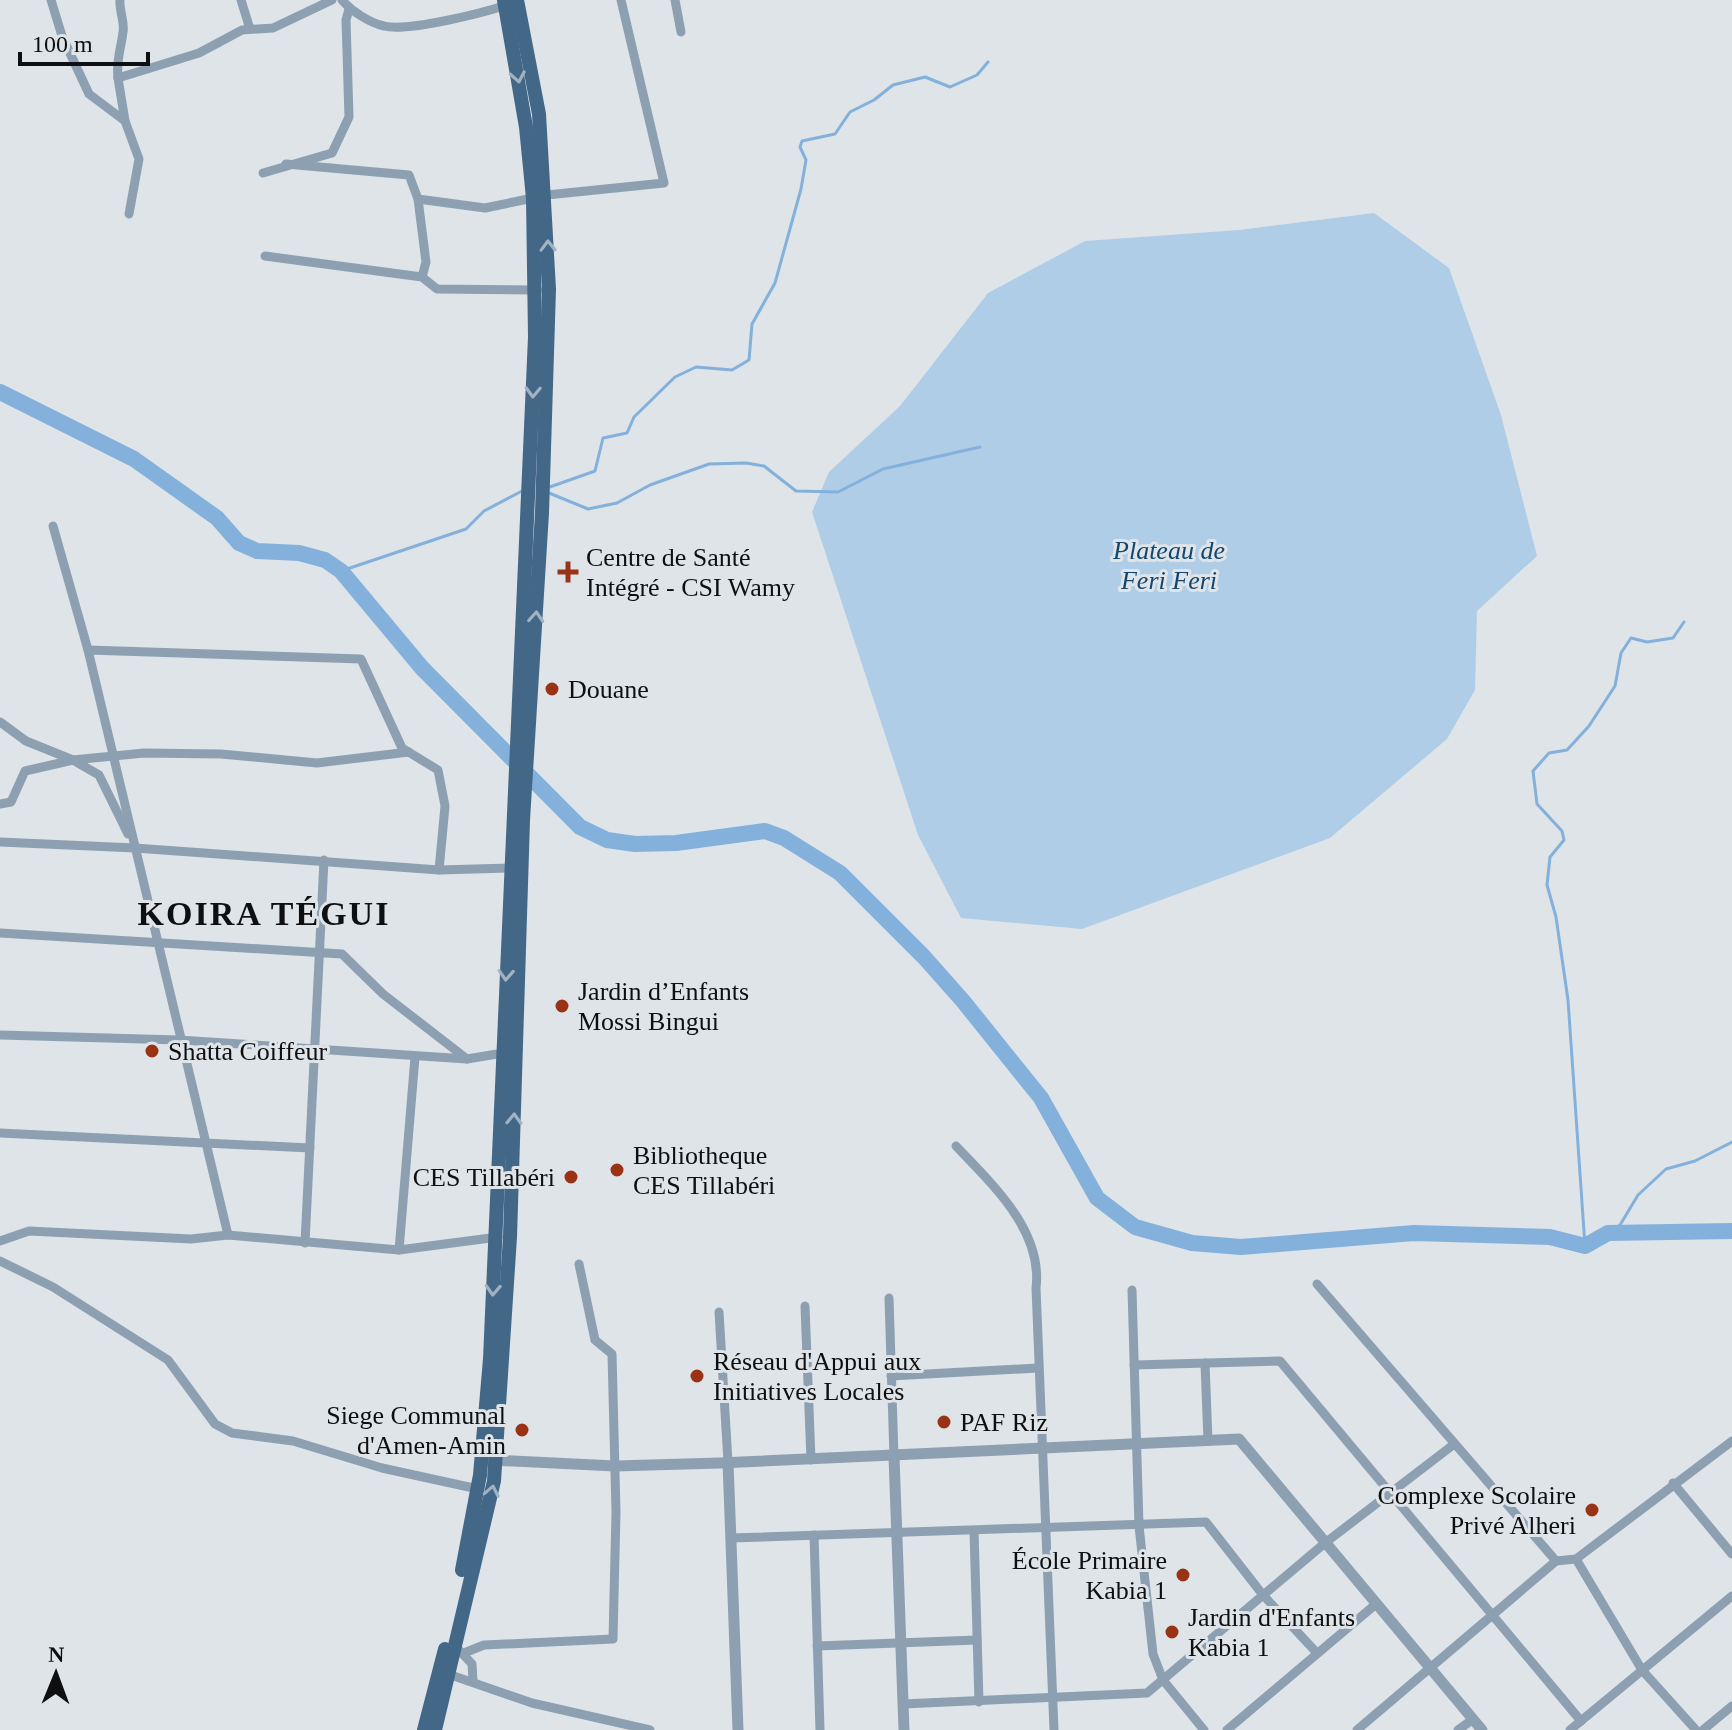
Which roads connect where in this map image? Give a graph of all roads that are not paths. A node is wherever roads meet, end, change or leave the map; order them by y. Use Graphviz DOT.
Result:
graph roads {
  1 [pos="51,0"];
  2 [pos="120,0"];
  3 [pos="241,0"];
  4 [pos="332,0"];
  5 [pos="621,0"];
  6 [pos="675,0"];
  7 [pos="511,2"];
  8 [pos="345,4"];
  9 [pos="250,29"];
  10 [pos="681,32"];
  11 [pos="118,78"];
  12 [pos="125,121"];
  13 [pos="286,164"];
  14 [pos="263,173"];
  15 [pos="540,197"];
  16 [pos="418,199"];
  17 [pos="129,214"];
  18 [pos="265,256"];
  19 [pos="422,277"];
  20 [pos="542,290"];
  21 [pos="53,526"];
  22 [pos="88,650"];
  23 [pos="0,722"];
  24 [pos="409,752"];
  25 [pos="113,758"];
  26 [pos="73,760"];
  27 [pos="520,787"];
  28 [pos="0,804"];
  29 [pos="0,842"];
  30 [pos="135,848"];
  31 [pos="324,860"];
  32 [pos="511,868"];
  33 [pos="439,870"];
  34 [pos="0,933"];
  35 [pos="157,944"];
  36 [pos="319,953"];
  37 [pos="0,1035"];
  38 [pos="179,1040"];
  39 [pos="314,1052"];
  40 [pos="509,1052"];
  41 [pos="415,1057"];
  42 [pos="467,1059"];
  43 [pos="0,1133"];
  44 [pos="205,1142"];
  45 [pos="956,1146"];
  46 [pos="310,1148"];
  47 [pos="228,1235"];
  48 [pos="503,1237"];
  49 [pos="0,1241"];
  50 [pos="305,1243"];
  51 [pos="399,1250"];
  52 [pos="0,1261"];
  53 [pos="579,1264"];
  54 [pos="1317,1284"];
  55 [pos="1132,1290"];
  56 [pos="889,1298"];
  57 [pos="805,1306"];
  58 [pos="719,1312"];
  59 [pos="1205,1363"];
  60 [pos="1134,1365"];
  61 [pos="1038,1368"];
  62 [pos="891,1376"];
  63 [pos="1208,1441"];
  64 [pos="1732,1441"];
  65 [pos="1136,1445"];
  66 [pos="1453,1445"];
  67 [pos="1041,1450"];
  68 [pos="894,1457"];
  69 [pos="489,1460"];
  70 [pos="811,1460"];
  71 [pos="728,1462"];
  72 [pos="615,1466"];
  73 [pos="1673,1483"];
  74 [pos="478,1489"];
  75 [pos="1389,1494"];
  76 [pos="1139,1526"];
  77 [pos="1045,1529"];
  78 [pos="974,1531"];
  79 [pos="897,1533"];
  80 [pos="814,1535"];
  81 [pos="731,1538"];
  82 [pos="1325,1543"];
  83 [pos="1732,1554"];
  84 [pos="1576,1559"];
  85 [pos="1556,1561"];
  86 [pos="1263,1595"];
  87 [pos="1732,1596"];
  88 [pos="1376,1604"];
  89 [pos="1492,1616"];
  90 [pos="977,1640"];
  91 [pos="901,1643"];
  92 [pos="817,1646"];
  93 [pos="459,1650"];
  94 [pos="1316,1652"];
  95 [pos="1431,1670"];
  96 [pos="1642,1670"];
  97 [pos="448,1674"];
  98 [pos="1163,1680"];
  99 [pos="473,1681"];
  100 [pos="1053,1699"];
  101 [pos="979,1702"];
  102 [pos="903,1704"];
  103 [pos="1732,1706"];
  104 [pos="1472,1720"];
  105 [pos="1581,1721"];
  106 [pos="424,1730"];
  107 [pos="435,1730"];
  108 [pos="650,1730"];
  109 [pos="738,1730"];
  110 [pos="820,1730"];
  111 [pos="904,1730"];
  112 [pos="1054,1730"];
  113 [pos="1204,1730"];
  114 [pos="1227,1730"];
  115 [pos="1357,1730"];
  116 [pos="1458,1730"];
  117 [pos="1482,1730"];
  118 [pos="1570,1730"];
  119 [pos="1696,1730"];
  120 [pos="1703,1730"];
  1 -- 12 [label="street"];
  2 -- 11 [label="street"];
  3 -- 9 [label="street"];
  4 -- 9 [label="street"];
  5 -- 15 [label="street"];
  6 -- 10 [label="street"];
  7 -- 8 [label="street"];
  7 -- 15 [label="main road"];
  8 -- 13 [label="street"];
  9 -- 11 [label="street"];
  11 -- 12 [label="street"];
  12 -- 17 [label="street"];
  13 -- 14 [label="street"];
  13 -- 16 [label="street"];
  15 -- 16 [label="street"];
  15 -- 20 [label="main road"];
  16 -- 19 [label="street"];
  18 -- 19 [label="street"];
  19 -- 20 [label="street"];
  20 -- 27 [label="main road"];
  21 -- 22 [label="street"];
  22 -- 24 [label="street"];
  22 -- 25 [label="street"];
  23 -- 26 [label="street"];
  24 -- 25 [label="street"];
  24 -- 33 [label="street"];
  25 -- 26 [label="street"];
  25 -- 30 [label="street"];
  26 -- 28 [label="street"];
  26 -- 30 [label="street"];
  27 -- 32 [label="main road"];
  27 -- 40 [label="main road"];
  29 -- 30 [label="street"];
  30 -- 31 [label="street"];
  30 -- 35 [label="street"];
  31 -- 33 [label="street"];
  31 -- 36 [label="street"];
  32 -- 33 [label="street"];
  32 -- 40 [label="main road, one-way"];
  34 -- 35 [label="street"];
  35 -- 36 [label="street"];
  35 -- 38 [label="street"];
  36 -- 39 [label="street"];
  36 -- 42 [label="street"];
  37 -- 38 [label="street"];
  38 -- 39 [label="street"];
  38 -- 44 [label="street"];
  39 -- 41 [label="street"];
  39 -- 46 [label="street"];
  40 -- 42 [label="street"];
  40 -- 48 [label="main road"];
  41 -- 42 [label="street"];
  41 -- 51 [label="street"];
  43 -- 44 [label="street"];
  44 -- 46 [label="street"];
  44 -- 47 [label="street"];
  45 -- 61 [label="street"];
  46 -- 50 [label="street"];
  47 -- 49 [label="street"];
  47 -- 50 [label="street"];
  48 -- 51 [label="street"];
  48 -- 69 [label="main road"];
  50 -- 51 [label="street"];
  52 -- 74 [label="street"];
  53 -- 72 [label="street"];
  54 -- 66 [label="street"];
  55 -- 60 [label="street"];
  56 -- 62 [label="street"];
  57 -- 70 [label="street"];
  58 -- 71 [label="street"];
  59 -- 60 [label="street"];
  59 -- 63 [label="street"];
  59 -- 75 [label="street"];
  60 -- 65 [label="street"];
  61 -- 62 [label="street"];
  61 -- 67 [label="street"];
  62 -- 68 [label="street"];
  63 -- 65 [label="street"];
  63 -- 82 [label="street"];
  64 -- 73 [label="street"];
  65 -- 67 [label="street"];
  65 -- 76 [label="street"];
  66 -- 75 [label="street"];
  66 -- 85 [label="street"];
  67 -- 68 [label="street"];
  67 -- 77 [label="street"];
  68 -- 70 [label="street"];
  68 -- 79 [label="street"];
  69 -- 72 [label="street"];
  69 -- 74 [label="main road"];
  93 -- 69 [label="main road, one-way"];
  70 -- 71 [label="street"];
  71 -- 72 [label="street"];
  71 -- 81 [label="street"];
  72 -- 93 [label="street"];
  73 -- 83 [label="street"];
  73 -- 84 [label="street"];
  74 -- 106 [label="main road"];
  75 -- 82 [label="street"];
  75 -- 89 [label="street"];
  76 -- 77 [label="street"];
  76 -- 86 [label="street"];
  76 -- 98 [label="street"];
  77 -- 78 [label="street"];
  77 -- 100 [label="street"];
  78 -- 79 [label="street"];
  78 -- 90 [label="street"];
  79 -- 80 [label="street"];
  79 -- 91 [label="street"];
  80 -- 81 [label="street"];
  80 -- 92 [label="street"];
  81 -- 109 [label="street"];
  82 -- 86 [label="street"];
  82 -- 88 [label="street"];
  84 -- 85 [label="street"];
  84 -- 96 [label="street"];
  85 -- 89 [label="street"];
  86 -- 94 [label="street"];
  86 -- 98 [label="street"];
  87 -- 96 [label="street"];
  88 -- 94 [label="street"];
  88 -- 95 [label="street"];
  89 -- 95 [label="street"];
  89 -- 105 [label="street"];
  90 -- 91 [label="street"];
  90 -- 101 [label="street"];
  91 -- 92 [label="street"];
  91 -- 102 [label="street"];
  92 -- 110 [label="street"];
  93 -- 97 [label="main road"];
  93 -- 99 [label="street"];
  94 -- 114 [label="street"];
  95 -- 104 [label="street"];
  95 -- 115 [label="street"];
  96 -- 105 [label="street"];
  96 -- 119 [label="street"];
  97 -- 99 [label="street"];
  97 -- 107 [label="main road"];
  98 -- 100 [label="street"];
  98 -- 113 [label="street"];
  99 -- 108 [label="street"];
  100 -- 101 [label="street"];
  100 -- 112 [label="street"];
  101 -- 102 [label="street"];
  102 -- 111 [label="street"];
  103 -- 120 [label="street"];
  104 -- 116 [label="street"];
  104 -- 117 [label="street"];
  105 -- 118 [label="street"];
}
